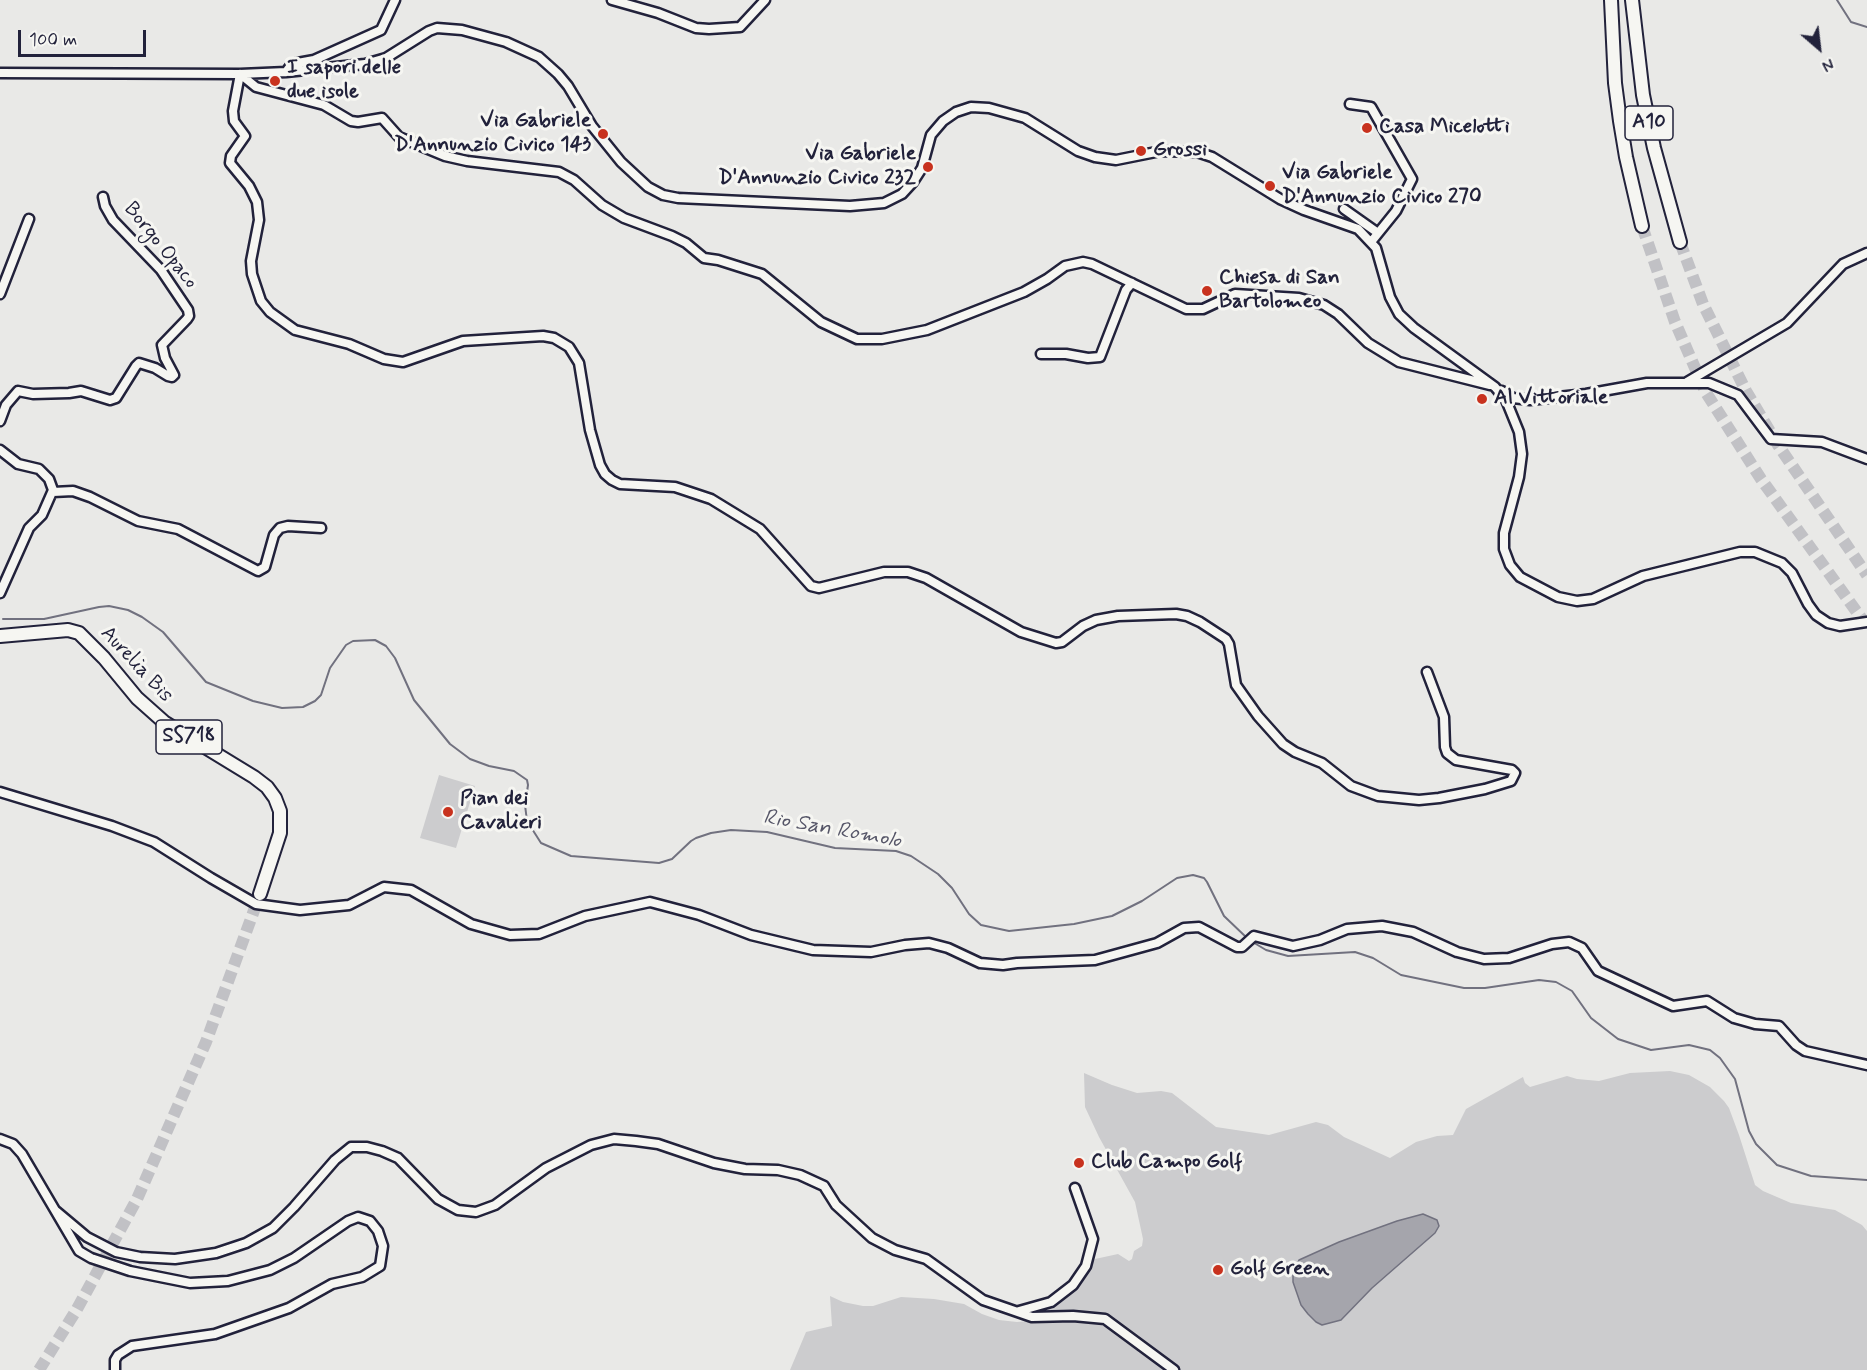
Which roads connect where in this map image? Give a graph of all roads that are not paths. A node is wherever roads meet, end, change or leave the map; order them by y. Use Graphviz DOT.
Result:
graph roads {
  1 [pos="395,0"];
  2 [pos="612,0"];
  3 [pos="765,0"];
  4 [pos="1611,0"];
  5 [pos="1632,0"];
  6 [pos="286,72"];
  7 [pos="0,73"];
  8 [pos="240,74"];
  9 [pos="1350,104"];
  10 [pos="103,197"];
  11 [pos="1344,209"];
  12 [pos="29,219"];
  13 [pos="1642,226"];
  14 [pos="1378,233"];
  15 [pos="1371,242"];
  16 [pos="1680,242"];
  17 [pos="1867,253"];
  18 [pos="1132,283"];
  19 [pos="0,294"];
  20 [pos="1041,354"];
  21 [pos="1686,382"];
  22 [pos="1495,387"];
  23 [pos="0,421"];
  24 [pos="0,450"];
  25 [pos="1867,459"];
  26 [pos="52,492"];
  27 [pos="321,528"];
  28 [pos="0,593"];
  29 [pos="1867,622"];
  30 [pos="0,627"];
  31 [pos="26,634"];
  32 [pos="0,636"];
  33 [pos="1427,672"];
  34 [pos="0,792"];
  35 [pos="260,894"];
  36 [pos="1867,1065"];
  37 [pos="0,1138"];
  38 [pos="1075,1188"];
  39 [pos="56,1211"];
  40 [pos="1013,1310"];
  41 [pos="115,1370"];
  42 [pos="1174,1370"];
  1 -- 6 [label="street"];
  2 -- 3 [label="street"];
  4 -- 13 [label="highway, A10"];
  5 -- 16 [label="highway, A10"];
  6 -- 8 [label="street"];
  6 -- 15 [label="street"];
  7 -- 8 [label="street"];
  8 -- 18 [label="street"];
  8 -- 33 [label="street"];
  9 -- 14 [label="street"];
  10 -- 23 [label="street, Borgo Opaco"];
  11 -- 14 [label="street"];
  12 -- 19 [label="street"];
  14 -- 15 [label="street"];
  15 -- 22 [label="street"];
  17 -- 21 [label="street"];
  18 -- 20 [label="street"];
  18 -- 22 [label="street"];
  21 -- 22 [label="street"];
  21 -- 25 [label="street"];
  22 -- 29 [label="street"];
  24 -- 26 [label="street"];
  26 -- 27 [label="street"];
  26 -- 28 [label="street"];
  30 -- 31 [label="highway, SS718"];
  31 -- 32 [label="highway, SS718"];
  31 -- 35 [label="highway, Aurelia Bis / SS718"];
  34 -- 36 [label="street"];
  37 -- 39 [label="street"];
  38 -- 40 [label="street"];
  39 -- 40 [label="street"];
  39 -- 41 [label="street"];
  40 -- 42 [label="street"];
}
